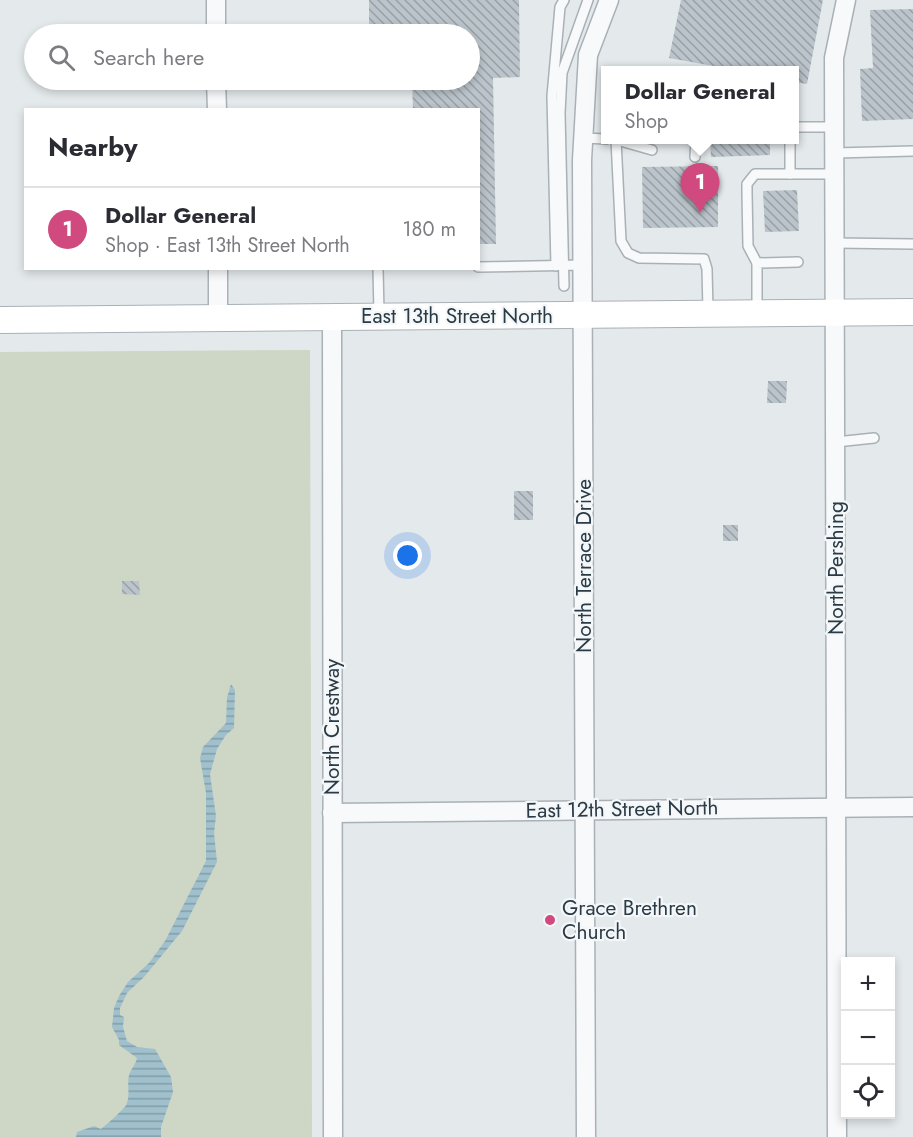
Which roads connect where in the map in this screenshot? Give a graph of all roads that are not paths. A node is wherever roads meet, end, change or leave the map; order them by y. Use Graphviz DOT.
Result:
graph roads {
  1 [pos="216,0"];
  2 [pos="564,0"];
  3 [pos="588,0"];
  4 [pos="609,0"];
  5 [pos="846,0"];
  6 [pos="216,24"];
  7 [pos="555,58"];
  8 [pos="567,60"];
  9 [pos="587,62"];
  10 [pos="216,90"];
  11 [pos="217,108"];
  12 [pos="799,127"];
  13 [pos="835,127"];
  14 [pos="583,138"];
  15 [pos="601,139"];
  16 [pos="616,144"];
  17 [pos="630,144"];
  18 [pos="696,144"];
  19 [pos="790,144"];
  20 [pos="652,150"];
  21 [pos="913,151"];
  22 [pos="835,153"];
  23 [pos="695,157"];
  24 [pos="790,174"];
  25 [pos="835,174"];
  26 [pos="835,243"];
  27 [pos="913,244"];
  28 [pos="798,262"];
  29 [pos="757,263"];
  30 [pos="583,265"];
  31 [pos="560,266"];
  32 [pos="480,267"];
  33 [pos="218,270"];
  34 [pos="378,270"];
  35 [pos="564,286"];
  36 [pos="913,312"];
  37 [pos="756,313"];
  38 [pos="835,313"];
  39 [pos="708,314"];
  40 [pos="584,315"];
  41 [pos="332,317"];
  42 [pos="379,317"];
  43 [pos="218,318"];
  44 [pos="0,320"];
  45 [pos="874,438"];
  46 [pos="836,442"];
  47 [pos="836,807"];
  48 [pos="913,807"];
  49 [pos="585,809"];
  50 [pos="332,813"];
  51 [pos="333,1137"];
  52 [pos="586,1137"];
  53 [pos="837,1137"];
  1 -- 6 [label="street"];
  2 -- 7 [label="lane"];
  3 -- 8 [label="lane"];
  4 -- 9 [label="street, North Terrace Drive"];
  5 -- 13 [label="street, North Pershing"];
  7 -- 8 [label="lane"];
  7 -- 31 [label="lane"];
  8 -- 9 [label="lane"];
  8 -- 31 [label="lane"];
  9 -- 14 [label="street, North Terrace Drive"];
  10 -- 11 [label="street"];
  12 -- 13 [label="lane"];
  13 -- 22 [label="street, North Pershing"];
  14 -- 15 [label="lane"];
  14 -- 30 [label="street, North Terrace Drive"];
  16 -- 39 [label="lane"];
  17 -- 20 [label="lane"];
  18 -- 23 [label="lane"];
  19 -- 24 [label="lane"];
  21 -- 22 [label="lane"];
  22 -- 25 [label="street, North Pershing"];
  24 -- 25 [label="lane"];
  24 -- 29 [label="lane"];
  25 -- 26 [label="street, North Pershing"];
  26 -- 27 [label="lane"];
  26 -- 38 [label="street, North Pershing"];
  28 -- 29 [label="lane"];
  29 -- 37 [label="lane"];
  30 -- 31 [label="lane"];
  30 -- 40 [label="street, North Terrace Drive"];
  31 -- 32 [label="lane"];
  31 -- 35 [label="lane"];
  33 -- 43 [label="street"];
  34 -- 42 [label="lane"];
  36 -- 38 [label="main road, East 13th Street North"];
  37 -- 38 [label="main road, East 13th Street North"];
  37 -- 39 [label="main road, East 13th Street North"];
  38 -- 46 [label="street, North Pershing"];
  39 -- 40 [label="main road, East 13th Street North"];
  40 -- 42 [label="main road, East 13th Street North"];
  40 -- 49 [label="street, North Terrace Drive"];
  41 -- 42 [label="main road, East 13th Street North"];
  41 -- 43 [label="main road, East 13th Street North"];
  41 -- 50 [label="street, North Crestway"];
  43 -- 44 [label="main road, East 13th Street North"];
  45 -- 46 [label="lane"];
  46 -- 47 [label="street, North Pershing"];
  47 -- 48 [label="street, East 12th Street North"];
  47 -- 49 [label="street, East 12th Street North"];
  47 -- 53 [label="street, North Pershing"];
  49 -- 50 [label="street, East 12th Street North"];
  49 -- 52 [label="street, North Terrace Drive"];
  50 -- 51 [label="street, North Crestway"];
}
